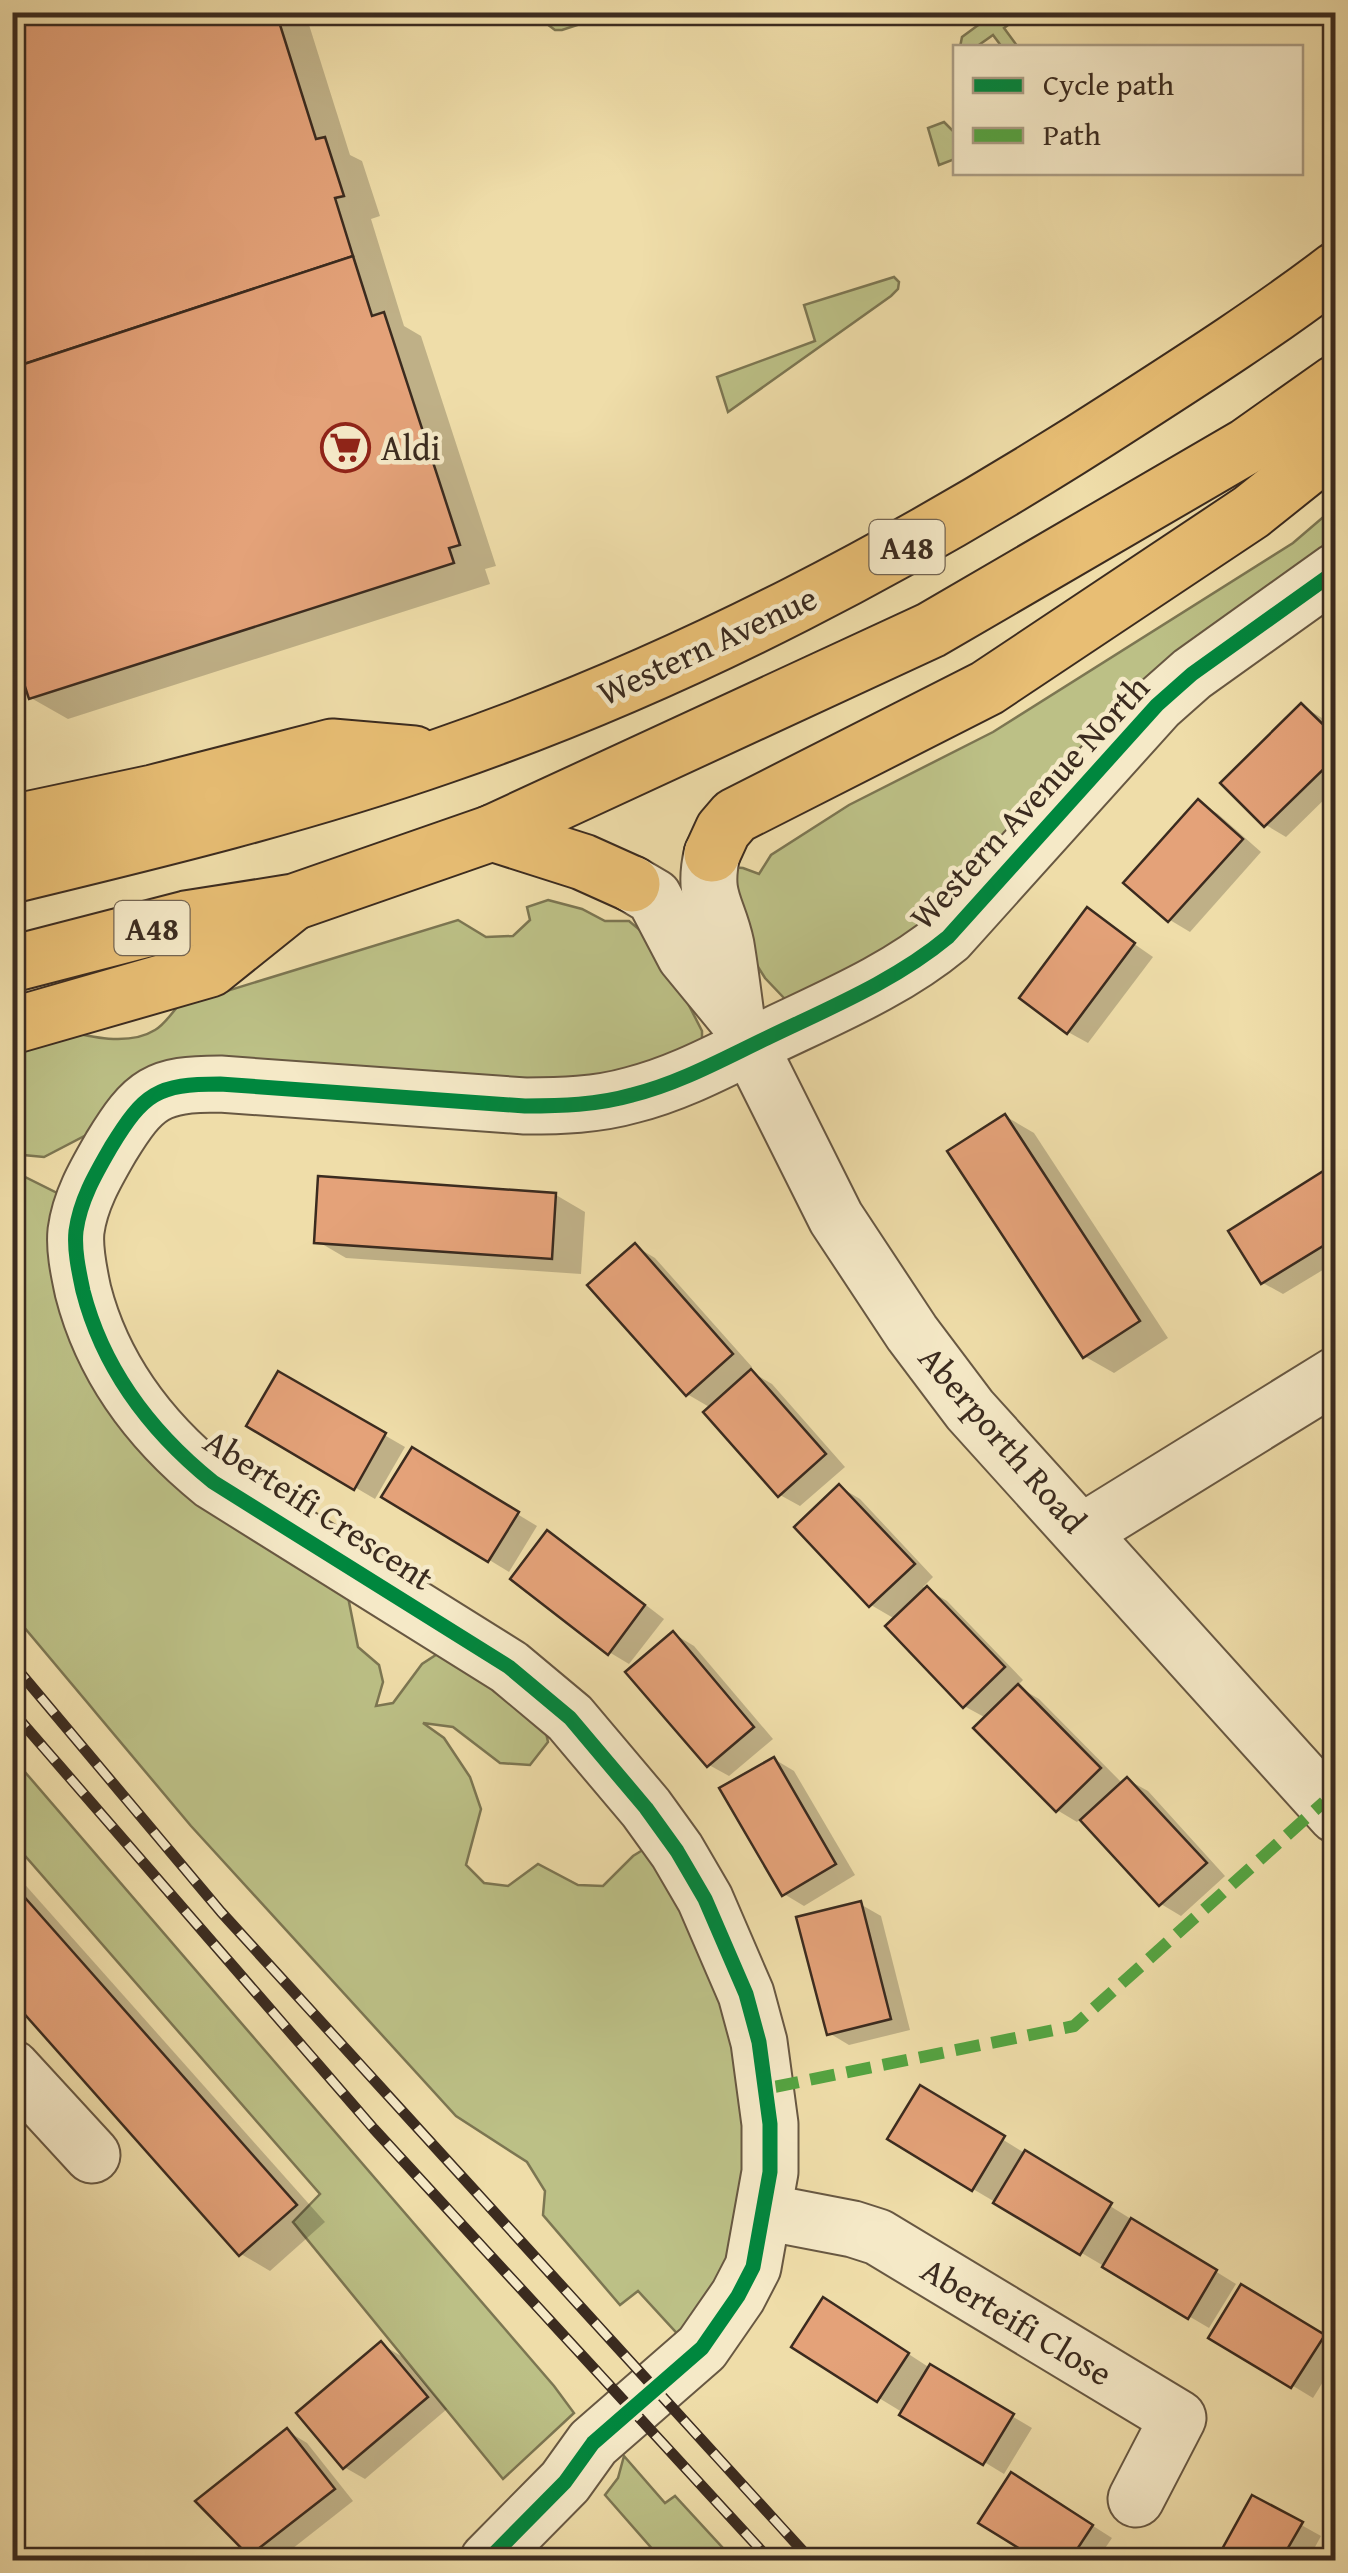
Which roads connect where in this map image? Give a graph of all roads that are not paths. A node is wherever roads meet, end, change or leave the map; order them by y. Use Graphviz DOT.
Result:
graph roads {
  1 [pos="1336,270"];
  2 [pos="1336,384"];
  3 [pos="1336,444"];
  4 [pos="1336,571"];
  5 [pos="442,756"];
  6 [pos="12,823"];
  7 [pos="492,833"];
  8 [pos="712,854"];
  9 [pos="12,875"];
  10 [pos="632,884"];
  11 [pos="294,902"];
  12 [pos="12,964"];
  13 [pos="12,1026"];
  14 [pos="743,1032"];
  15 [pos="701,1070"];
  16 [pos="1336,1374"];
  17 [pos="1082,1532"];
  18 [pos="1336,1814"];
  19 [pos="12,2068"];
  20 [pos="92,2155"];
  21 [pos="765,2212"];
  22 [pos="1136,2498"];
  23 [pos="488,2560"];
  1 -- 5 [label="highway, Western Avenue / A48"];
  2 -- 7 [label="highway, A48"];
  3 -- 8 [label="highway"];
  4 -- 14 [label="street, Western Avenue North"];
  5 -- 6 [label="highway"];
  5 -- 9 [label="highway, Western Avenue / A48"];
  7 -- 10 [label="highway"];
  7 -- 11 [label="highway, A48"];
  8 -- 14 [label="street, Aberporth Road"];
  10 -- 14 [label="street, Aberporth Road"];
  11 -- 12 [label="highway, A48"];
  11 -- 13 [label="highway"];
  14 -- 15 [label="street, Western Avenue North"];
  14 -- 17 [label="street, Aberporth Road"];
  15 -- 21 [label="street, Aberteifi Crescent"];
  16 -- 17 [label="street"];
  17 -- 18 [label="street, Aberporth Road"];
  19 -- 20 [label="street"];
  21 -- 22 [label="street, Aberteifi Close"];
  21 -- 23 [label="street, Aberteifi Crescent"];
}
